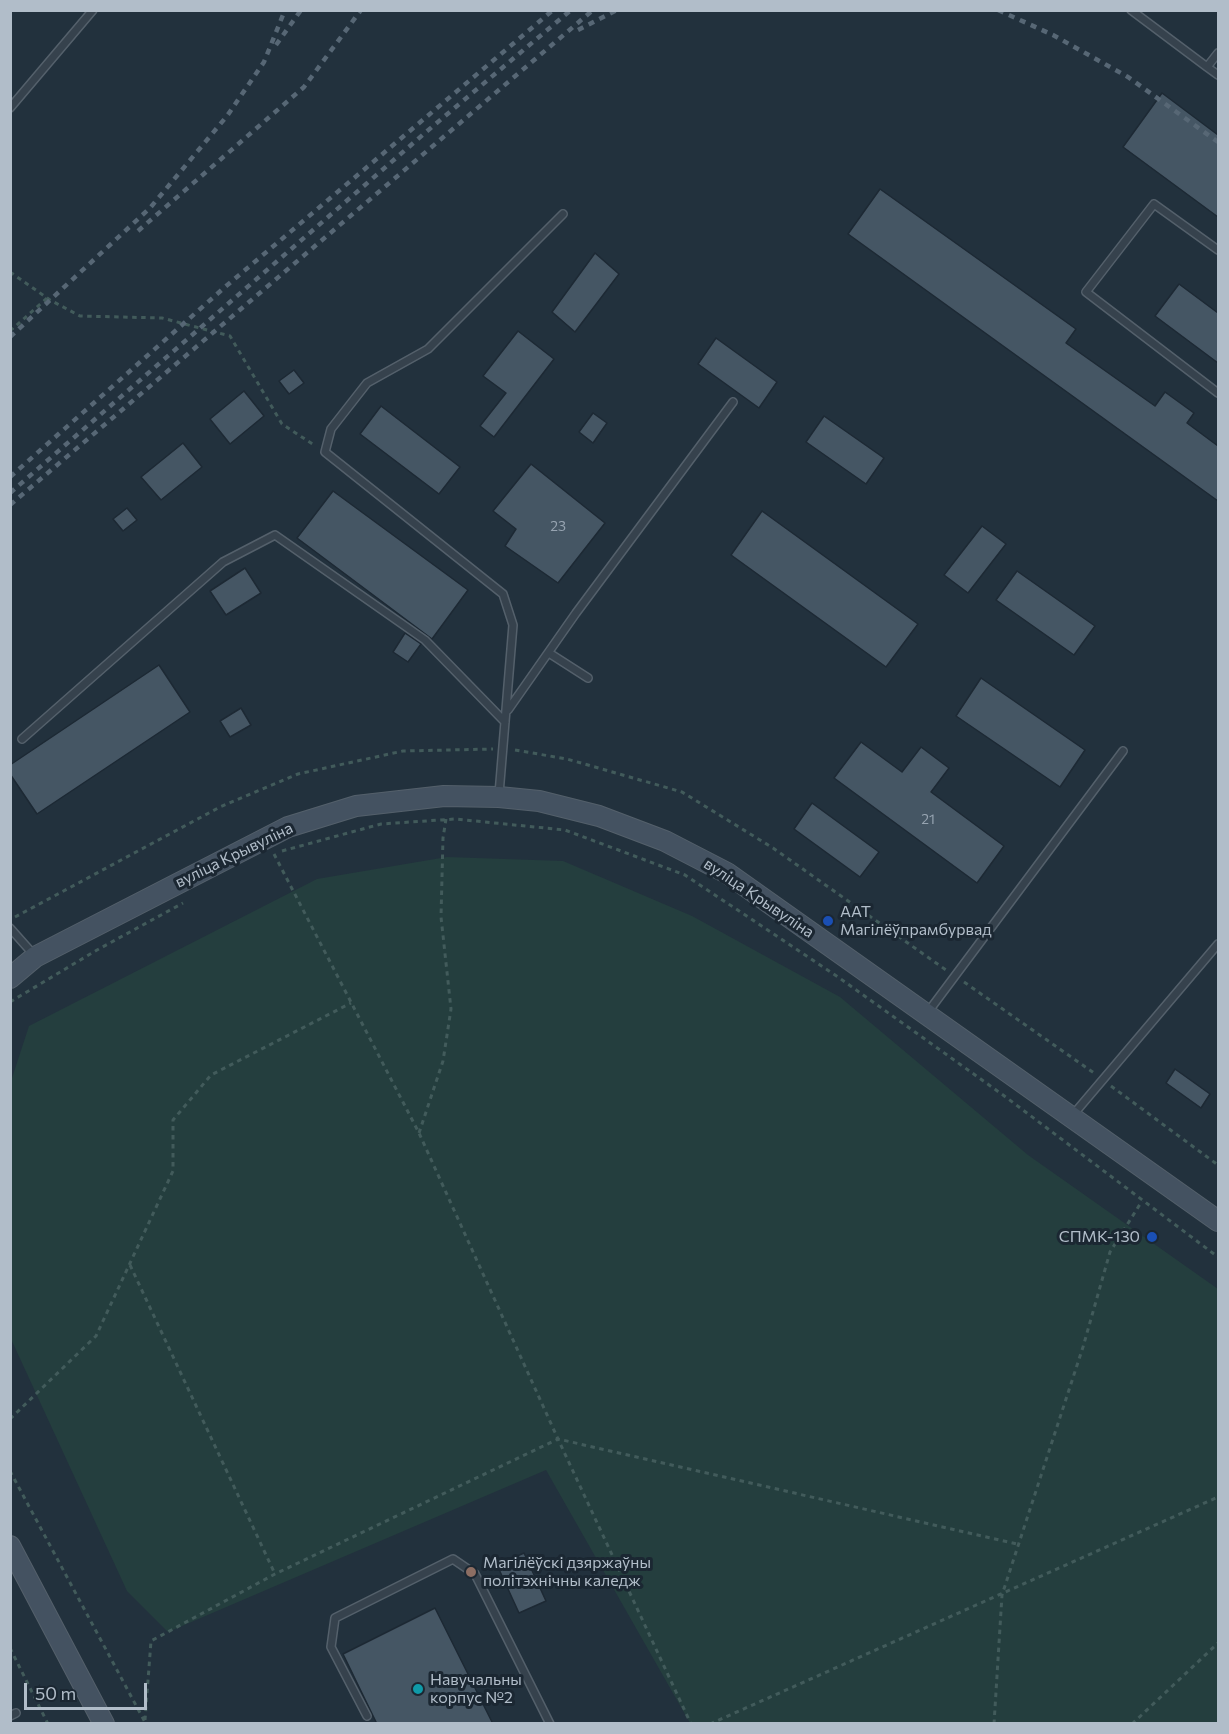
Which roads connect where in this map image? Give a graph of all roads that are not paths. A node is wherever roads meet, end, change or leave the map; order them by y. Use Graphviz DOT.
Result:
graph roads {
  1 [pos="93,10"];
  2 [pos="1131,10"];
  3 [pos="1218,53"];
  4 [pos="1207,67"];
  5 [pos="1218,75"];
  6 [pos="10,108"];
  7 [pos="563,214"];
  8 [pos="1218,250"];
  9 [pos="1218,393"];
  10 [pos="733,402"];
  11 [pos="549,653"];
  12 [pos="588,678"];
  13 [pos="506,712"];
  14 [pos="505,722"];
  15 [pos="22,740"];
  16 [pos="1124,750"];
  17 [pos="499,796"];
  18 [pos="10,928"];
  19 [pos="1218,944"];
  20 [pos="35,957"];
  21 [pos="10,978"];
  22 [pos="926,1014"];
  23 [pos="1072,1116"];
  24 [pos="1218,1220"];
  25 [pos="10,1545"];
  26 [pos="367,1716"];
  27 [pos="104,1724"];
  28 [pos="550,1724"];
  1 -- 6 [label="lane"];
  2 -- 4 [label="lane"];
  3 -- 4 [label="lane"];
  4 -- 5 [label="lane"];
  7 -- 13 [label="lane"];
  8 -- 9 [label="lane"];
  10 -- 11 [label="lane"];
  11 -- 12 [label="lane"];
  11 -- 13 [label="lane"];
  13 -- 14 [label="lane"];
  14 -- 15 [label="lane"];
  14 -- 17 [label="lane"];
  16 -- 22 [label="lane"];
  17 -- 20 [label="main road, вуліца Крывуліна"];
  17 -- 22 [label="main road, вуліца Крывуліна"];
  18 -- 20 [label="lane"];
  19 -- 23 [label="lane"];
  20 -- 21 [label="main road, вуліца Крывуліна"];
  22 -- 23 [label="main road, вуліца Крывуліна"];
  23 -- 24 [label="main road, вуліца Крывуліна"];
  25 -- 27 [label="main road"];
  26 -- 28 [label="lane"];
}
